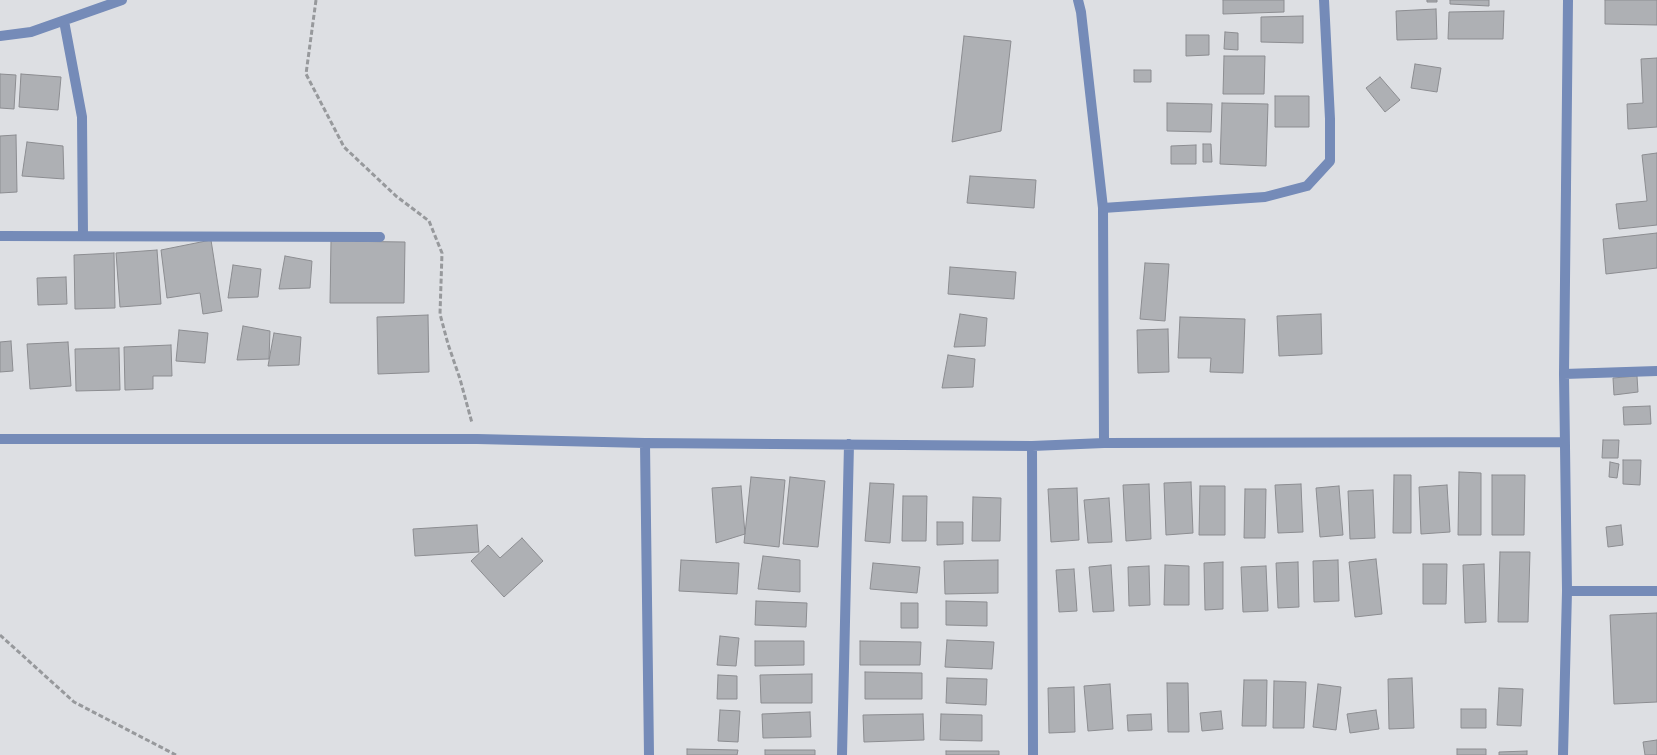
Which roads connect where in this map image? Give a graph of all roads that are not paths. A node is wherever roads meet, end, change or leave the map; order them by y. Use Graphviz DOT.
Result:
graph roads {
  1 [pos="122,0"];
  2 [pos="1078,0"];
  3 [pos="1324,0"];
  4 [pos="1568,0"];
  5 [pos="64,21"];
  6 [pos="0,36"];
  7 [pos="1103,208"];
  8 [pos="0,236"];
  9 [pos="84,236"];
  10 [pos="380,237"];
  11 [pos="1657,371"];
  12 [pos="1564,374"];
  13 [pos="0,439"];
  14 [pos="1564,442"];
  15 [pos="645,443"];
  16 [pos="849,444"];
  17 [pos="1104,444"];
  18 [pos="1032,446"];
  19 [pos="1566,591"];
  20 [pos="1657,591"];
  21 [pos="649,755"];
  22 [pos="842,755"];
  23 [pos="1034,755"];
  24 [pos="1563,755"];
  1 -- 5 [label="street"];
  2 -- 7 [label="street"];
  3 -- 7 [label="street"];
  4 -- 12 [label="street"];
  5 -- 6 [label="street"];
  5 -- 9 [label="street"];
  7 -- 17 [label="street"];
  8 -- 9 [label="street"];
  9 -- 10 [label="street"];
  11 -- 12 [label="street"];
  12 -- 14 [label="street"];
  13 -- 15 [label="street"];
  14 -- 17 [label="street"];
  14 -- 19 [label="street"];
  15 -- 16 [label="street"];
  15 -- 21 [label="street"];
  16 -- 18 [label="street"];
  16 -- 22 [label="street"];
  17 -- 18 [label="street"];
  18 -- 23 [label="street"];
  19 -- 20 [label="street"];
  19 -- 24 [label="street"];
}
